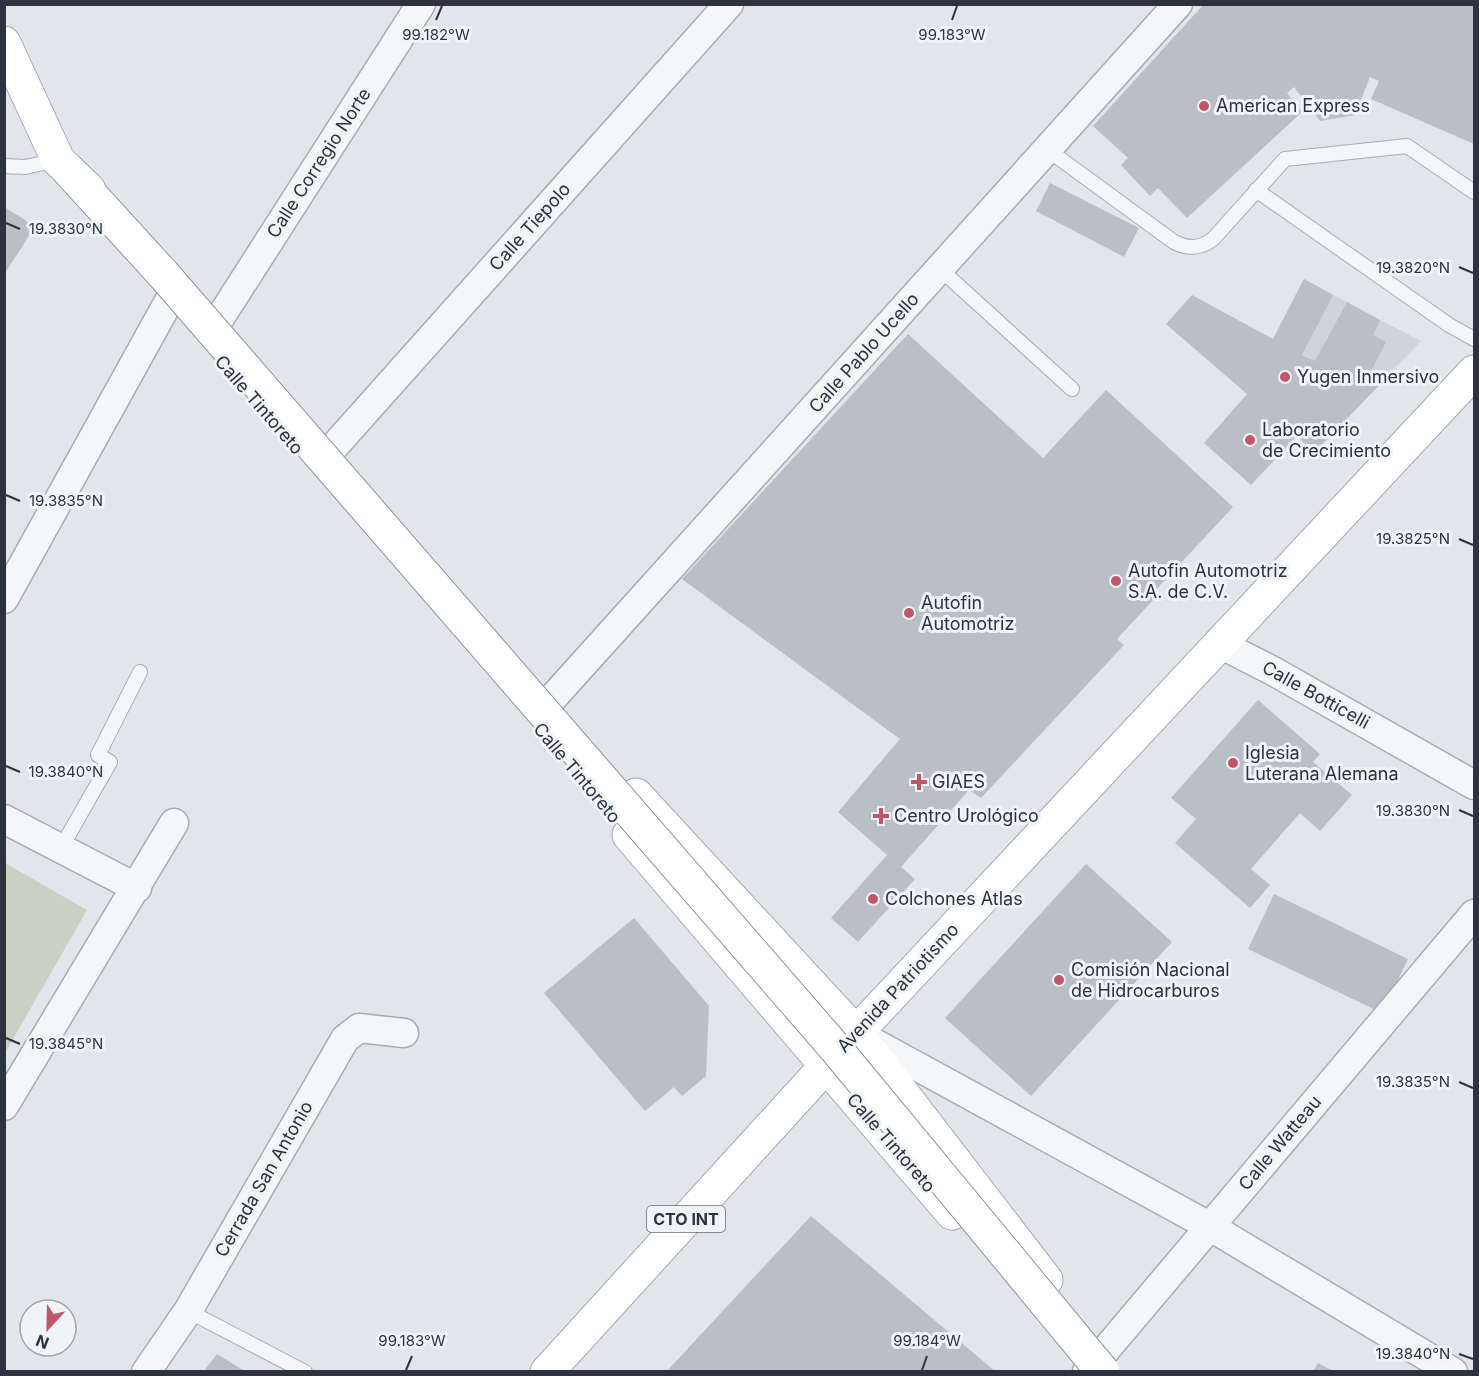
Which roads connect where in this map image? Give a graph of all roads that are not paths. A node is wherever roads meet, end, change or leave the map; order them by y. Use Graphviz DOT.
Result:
graph roads {
  1 [pos="421,4"];
  2 [pos="729,4"];
  3 [pos="1173,6"];
  4 [pos="4,43"];
  5 [pos="1048,150"];
  6 [pos="64,165"];
  7 [pos="4,166"];
  8 [pos="1256,190"];
  9 [pos="1474,192"];
  10 [pos="940,269"];
  11 [pos="167,288"];
  12 [pos="218,321"];
  13 [pos="1474,339"];
  14 [pos="1474,372"];
  15 [pos="1072,389"];
  16 [pos="331,450"];
  17 [pos="4,599"];
  18 [pos="1218,643"];
  19 [pos="140,672"];
  20 [pos="549,702"];
  21 [pos="1474,784"];
  22 [pos="4,819"];
  23 [pos="174,823"];
  24 [pos="61,848"];
  25 [pos="137,888"];
  26 [pos="1474,914"];
  27 [pos="404,1033"];
  28 [pos="856,1033"];
  29 [pos="825,1067"];
  30 [pos="4,1106"];
  31 [pos="1209,1226"];
  32 [pos="188,1311"];
  33 [pos="1098,1368"];
  34 [pos="147,1371"];
  35 [pos="304,1371"];
  36 [pos="547,1371"];
  37 [pos="1453,1371"];
  1 -- 12 [label="street, Calle Corregio Norte"];
  2 -- 16 [label="street, Calle Tiepolo"];
  3 -- 5 [label="street, Calle Pablo Ucello"];
  4 -- 6 [label="main road, Calle Tintoreto"];
  5 -- 8 [label="lane"];
  5 -- 10 [label="street, Calle Pablo Ucello"];
  6 -- 7 [label="lane"];
  6 -- 11 [label="main road"];
  6 -- 12 [label="main road, Calle Tintoreto"];
  8 -- 9 [label="lane"];
  8 -- 13 [label="lane"];
  10 -- 15 [label="lane"];
  10 -- 20 [label="street, Calle Pablo Ucello"];
  11 -- 17 [label="street"];
  11 -- 29 [label="main road, Calle Tintoreto"];
  11 -- 33 [label="main road, bridge"];
  12 -- 16 [label="main road, Calle Tintoreto"];
  14 -- 18 [label="main road, Avenida Patriotismo / CTO INT"];
  16 -- 20 [label="main road, Calle Tintoreto"];
  18 -- 21 [label="street, Calle Botticelli"];
  18 -- 28 [label="main road, Avenida Patriotismo / CTO INT"];
  19 -- 24 [label="lane"];
  20 -- 28 [label="main road, Calle Tintoreto"];
  22 -- 24 [label="street"];
  23 -- 25 [label="street"];
  24 -- 25 [label="street"];
  25 -- 30 [label="street"];
  26 -- 31 [label="street, Calle Watteau"];
  27 -- 32 [label="street, Cerrada San Antonio"];
  28 -- 29 [label="main road, Avenida Patriotismo / CTO INT"];
  28 -- 31 [label="street, Calle Tintoreto"];
  28 -- 33 [label="main road, Calle Tintoreto"];
  29 -- 33 [label="main road, Calle Tintoreto"];
  29 -- 36 [label="main road, Avenida Patriotismo / CTO INT"];
  31 -- 33 [label="street, Calle Watteau"];
  31 -- 37 [label="street, Calle Tintoreto"];
  32 -- 34 [label="street, Cerrada San Antonio"];
  32 -- 35 [label="lane"];
}
